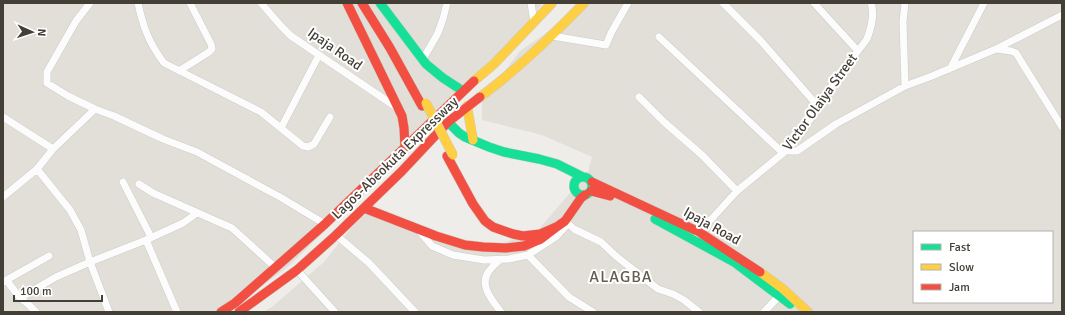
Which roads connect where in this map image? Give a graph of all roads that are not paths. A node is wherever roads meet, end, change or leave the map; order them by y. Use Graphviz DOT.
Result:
graph roads {
  1 [pos="90,3"];
  2 [pos="138,3"];
  3 [pos="190,3"];
  4 [pos="261,3"];
  5 [pos="348,3"];
  6 [pos="362,3"];
  7 [pos="369,3"];
  8 [pos="380,3"];
  9 [pos="447,3"];
  10 [pos="531,3"];
  11 [pos="552,3"];
  12 [pos="584,3"];
  13 [pos="628,3"];
  14 [pos="723,3"];
  15 [pos="814,3"];
  16 [pos="871,3"];
  17 [pos="905,3"];
  18 [pos="984,3"];
  19 [pos="1062,15"];
  20 [pos="534,22"];
  21 [pos="552,36"];
  22 [pos="660,37"];
  23 [pos="996,49"];
  24 [pos="858,51"];
  25 [pos="319,55"];
  26 [pos="423,59"];
  27 [pos="950,69"];
  28 [pos="179,71"];
  29 [pos="905,86"];
  30 [pos="463,91"];
  31 [pos="639,97"];
  32 [pos="424,105"];
  33 [pos="817,105"];
  34 [pos="468,106"];
  35 [pos="95,109"];
  36 [pos="399,110"];
  37 [pos="3,117"];
  38 [pos="330,117"];
  39 [pos="448,122"];
  40 [pos="1062,127"];
  41 [pos="281,128"];
  42 [pos="473,140"];
  43 [pos="405,147"];
  44 [pos="53,150"];
  45 [pos="786,151"];
  46 [pos="450,156"];
  47 [pos="562,166"];
  48 [pos="37,169"];
  49 [pos="583,177"];
  50 [pos="123,182"];
  51 [pos="139,184"];
  52 [pos="575,187"];
  53 [pos="589,190"];
  54 [pos="737,191"];
  55 [pos="3,197"];
  56 [pos="364,208"];
  57 [pos="196,213"];
  58 [pos="326,224"];
  59 [pos="563,224"];
  60 [pos="419,230"];
  61 [pos="699,232"];
  62 [pos="336,235"];
  63 [pos="148,239"];
  64 [pos="692,239"];
  65 [pos="528,254"];
  66 [pos="49,256"];
  67 [pos="500,260"];
  68 [pos="90,262"];
  69 [pos="276,268"];
  70 [pos="297,270"];
  71 [pos="5,281"];
  72 [pos="780,295"];
  73 [pos="20,298"];
  74 [pos="246,310"];
  75 [pos="36,312"];
  76 [pos="109,312"];
  77 [pos="177,312"];
  78 [pos="221,312"];
  79 [pos="335,312"];
  80 [pos="415,312"];
  81 [pos="501,312"];
  82 [pos="593,312"];
  83 [pos="699,312"];
  84 [pos="764,312"];
  85 [pos="798,312"];
  86 [pos="808,312"];
  1 -- 35 [label="street"];
  2 -- 28 [label="street"];
  3 -- 28 [label="street"];
  4 -- 25 [label="street, Ipaja Road"];
  5 -- 36 [label="main road"];
  6 -- 32 [label="main road"];
  7 -- 32 [label="main road"];
  8 -- 26 [label="main road"];
  9 -- 26 [label="street"];
  10 -- 20 [label="street"];
  11 -- 20 [label="main road, Lagos-Abeokuta Expressway"];
  12 -- 21 [label="main road, Lagos-Abeokuta Expressway"];
  13 -- 21 [label="street"];
  14 -- 33 [label="street"];
  15 -- 24 [label="street"];
  16 -- 24 [label="street, Victor Olaiya Street"];
  17 -- 29 [label="street"];
  18 -- 27 [label="street"];
  19 -- 23 [label="street"];
  20 -- 30 [label="main road, Lagos-Abeokuta Expressway"];
  21 -- 34 [label="main road, Lagos-Abeokuta Expressway"];
  22 -- 45 [label="street"];
  23 -- 27 [label="street"];
  23 -- 40 [label="street"];
  24 -- 33 [label="street, Victor Olaiya Street"];
  25 -- 36 [label="street, Ipaja Road"];
  25 -- 41 [label="street"];
  26 -- 30 [label="main road"];
  27 -- 29 [label="street"];
  28 -- 41 [label="street"];
  29 -- 45 [label="street"];
  30 -- 43 [label="main road, Lagos-Abeokuta Expressway"];
  31 -- 54 [label="street"];
  32 -- 46 [label="main road, bridge"];
  33 -- 45 [label="street, Victor Olaiya Street"];
  34 -- 39 [label="main road, Lagos-Abeokuta Expressway"];
  34 -- 42 [label="main road"];
  35 -- 44 [label="street"];
  35 -- 58 [label="street"];
  36 -- 43 [label="main road"];
  37 -- 44 [label="street"];
  38 -- 41 [label="street"];
  39 -- 42 [label="main road"];
  39 -- 56 [label="main road, Lagos-Abeokuta Expressway"];
  42 -- 47 [label="main road"];
  43 -- 58 [label="main road, Lagos-Abeokuta Expressway"];
  44 -- 48 [label="street"];
  45 -- 54 [label="street, Victor Olaiya Street"];
  46 -- 52 [label="main road"];
  46 -- 59 [label="main road"];
  47 -- 49 [label="main road"];
  47 -- 52 [label="main road"];
  48 -- 55 [label="street"];
  48 -- 68 [label="street"];
  49 -- 52 [label="main road"];
  49 -- 53 [label="main road"];
  50 -- 63 [label="street"];
  51 -- 57 [label="street"];
  52 -- 53 [label="main road"];
  53 -- 59 [label="main road"];
  53 -- 61 [label="main road, Ipaja Road"];
  53 -- 64 [label="main road, Ipaja Road"];
  54 -- 61 [label="street, Victor Olaiya Street"];
  56 -- 60 [label="main road"];
  56 -- 62 [label="main road, Lagos-Abeokuta Expressway"];
  57 -- 63 [label="street"];
  57 -- 69 [label="street"];
  58 -- 69 [label="main road, Lagos-Abeokuta Expressway"];
  59 -- 60 [label="main road"];
  59 -- 65 [label="street"];
  59 -- 83 [label="street"];
  60 -- 67 [label="street"];
  61 -- 64 [label="street, Victor Olaiya Street"];
  61 -- 86 [label="main road, Ipaja Road"];
  62 -- 70 [label="main road, Lagos-Abeokuta Expressway"];
  62 -- 80 [label="street"];
  63 -- 68 [label="street"];
  63 -- 77 [label="street"];
  64 -- 72 [label="main road, Ipaja Road"];
  65 -- 67 [label="street"];
  65 -- 82 [label="street"];
  66 -- 71 [label="street"];
  67 -- 81 [label="street"];
  68 -- 73 [label="street"];
  68 -- 76 [label="street"];
  69 -- 78 [label="main road, Lagos-Abeokuta Expressway"];
  70 -- 74 [label="main road, Lagos-Abeokuta Expressway"];
  70 -- 79 [label="street"];
  71 -- 73 [label="street"];
  72 -- 84 [label="street"];
  72 -- 85 [label="main road, Ipaja Road"];
  73 -- 75 [label="street"];
}
